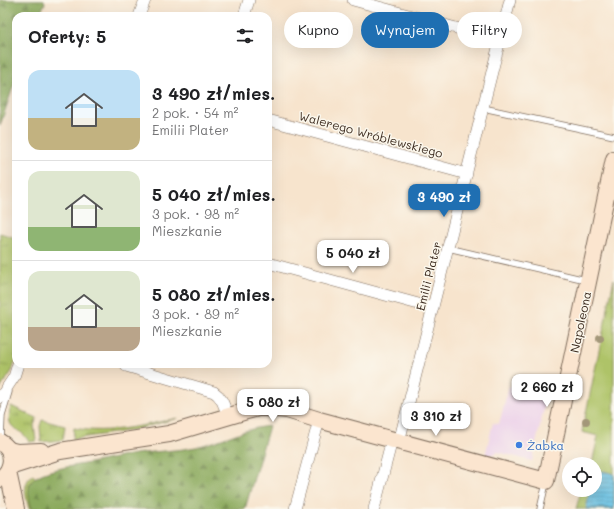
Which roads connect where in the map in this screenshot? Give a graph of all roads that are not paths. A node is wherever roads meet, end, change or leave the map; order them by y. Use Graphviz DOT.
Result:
graph roads {
  1 [pos="145,0"];
  2 [pos="249,0"];
  3 [pos="353,0"];
  4 [pos="510,0"];
  5 [pos="140,12"];
  6 [pos="245,12"];
  7 [pos="507,12"];
  8 [pos="457,28"];
  9 [pos="498,48"];
  10 [pos="483,108"];
  11 [pos="272,121"];
  12 [pos="614,136"];
  13 [pos="614,159"];
  14 [pos="467,174"];
  15 [pos="448,248"];
  16 [pos="272,264"];
  17 [pos="588,281"];
  18 [pos="433,308"];
  19 [pos="17,368"];
  20 [pos="137,368"];
  21 [pos="14,377"];
  22 [pos="0,398"];
  23 [pos="228,416"];
  24 [pos="319,420"];
  25 [pos="396,441"];
  26 [pos="3,445"];
  27 [pos="60,451"];
  28 [pos="6,473"];
  29 [pos="546,480"];
  30 [pos="0,489"];
  31 [pos="13,509"];
  32 [pos="16,509"];
  33 [pos="295,509"];
  34 [pos="374,509"];
  35 [pos="540,509"];
  1 -- 5 [label="street"];
  2 -- 6 [label="street"];
  3 -- 8 [label="street"];
  4 -- 7 [label="street, Emilii Plater"];
  9 -- 10 [label="street, Emilii Plater"];
  10 -- 12 [label="lane"];
  10 -- 14 [label="street, Emilii Plater"];
  11 -- 14 [label="street, Walerego Wróblewskiego"];
  13 -- 17 [label="street, Napoleona"];
  14 -- 15 [label="street, Emilii Plater"];
  15 -- 17 [label="lane"];
  15 -- 18 [label="street, Emilii Plater"];
  16 -- 18 [label="street"];
  17 -- 29 [label="street, Napoleona"];
  18 -- 25 [label="street, Emilii Plater"];
  19 -- 21 [label="street"];
  20 -- 23 [label="street"];
  21 -- 22 [label="street"];
  21 -- 26 [label="lane"];
  23 -- 24 [label="street"];
  23 -- 27 [label="street"];
  24 -- 25 [label="street"];
  24 -- 33 [label="street"];
  25 -- 29 [label="street"];
  25 -- 34 [label="street, Emilii Plater"];
  26 -- 27 [label="street"];
  26 -- 28 [label="street"];
  27 -- 28 [label="street"];
  28 -- 32 [label="street"];
  29 -- 35 [label="lane, Napoleona"];
  30 -- 31 [label="street"];
}
